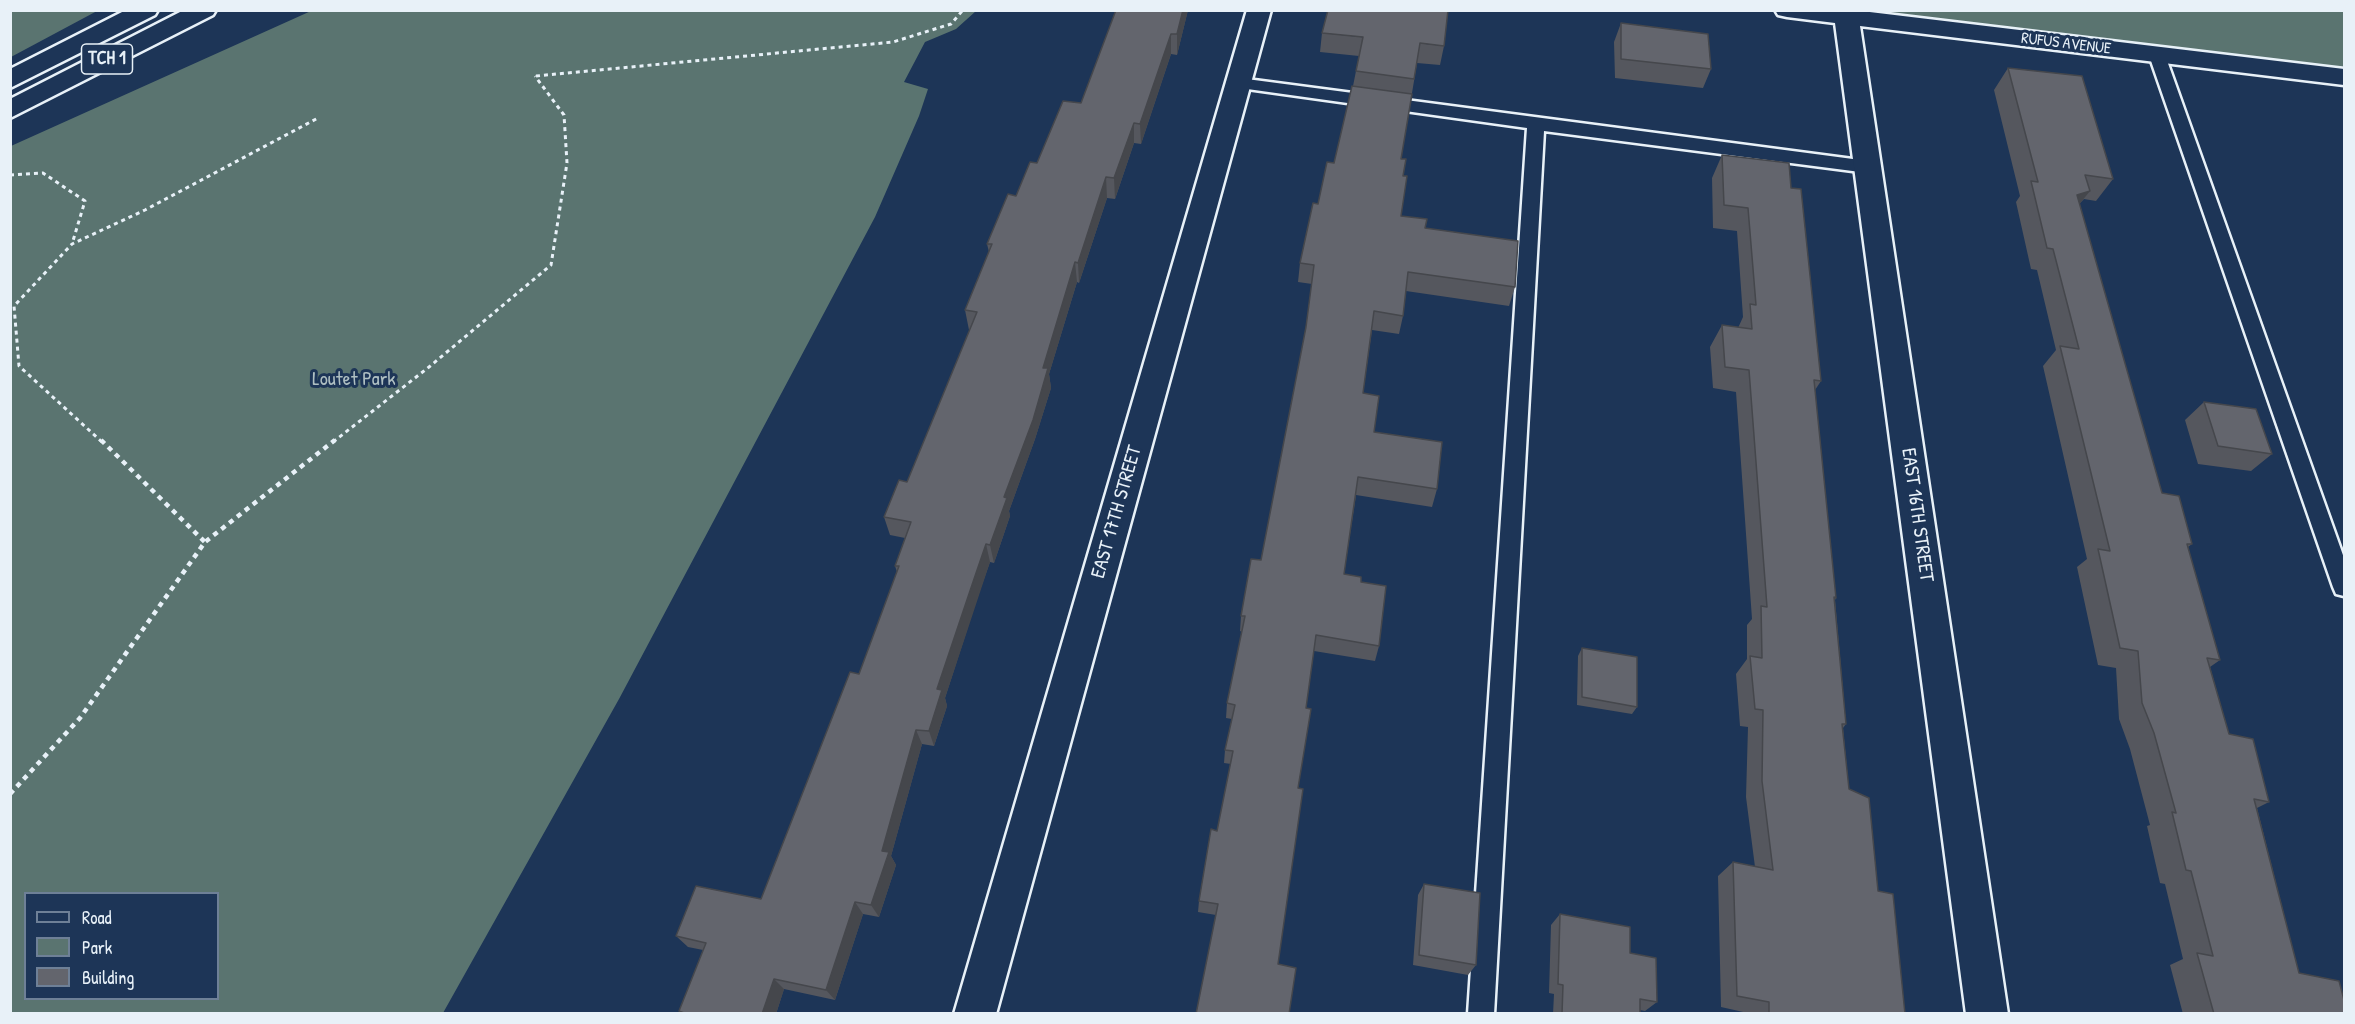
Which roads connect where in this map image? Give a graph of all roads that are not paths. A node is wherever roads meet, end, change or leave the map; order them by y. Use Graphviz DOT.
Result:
graph roads {
  1 [pos="146,10"];
  2 [pos="204,10"];
  3 [pos="1259,10"];
  4 [pos="1787,10"];
  5 [pos="1846,17"];
  6 [pos="2157,55"];
  7 [pos="2344,77"];
  8 [pos="10,80"];
  9 [pos="1239,84"];
  10 [pos="10,110"];
  11 [pos="1536,124"];
  12 [pos="1868,167"];
  13 [pos="2344,587"];
  14 [pos="975,1014"];
  15 [pos="1481,1014"];
  16 [pos="1987,1014"];
  1 -- 8 [label="main road, TCH 1"];
  2 -- 10 [label="main road, TCH 1"];
  3 -- 9 [label="main road, EAST 17TH STREET"];
  4 -- 5 [label="main road, RUFUS AVENUE"];
  5 -- 6 [label="main road, RUFUS AVENUE"];
  5 -- 12 [label="main road, EAST 16TH STREET"];
  6 -- 7 [label="main road, RUFUS AVENUE"];
  6 -- 13 [label="lane"];
  9 -- 11 [label="lane"];
  9 -- 14 [label="main road, EAST 17TH STREET"];
  11 -- 12 [label="lane"];
  11 -- 15 [label="lane"];
  12 -- 16 [label="main road, EAST 16TH STREET"];
}
